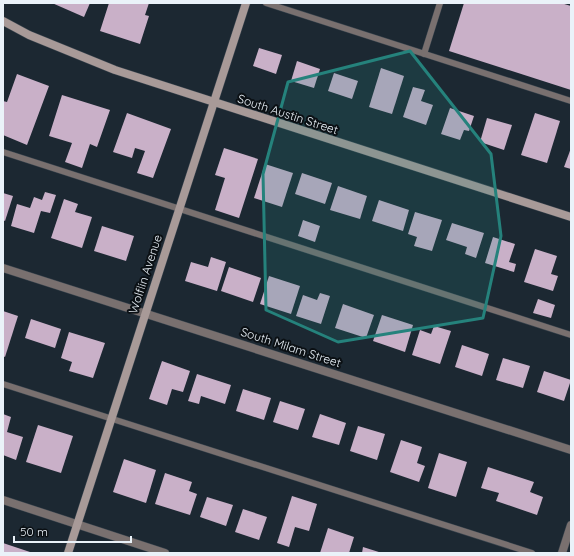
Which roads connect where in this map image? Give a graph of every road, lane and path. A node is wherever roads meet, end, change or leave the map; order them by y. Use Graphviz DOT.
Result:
graph roads {
  1 [pos="246,3"];
  2 [pos="266,3"];
  3 [pos="440,3"];
  4 [pos="3,21"];
  5 [pos="424,54"];
  6 [pos="571,101"];
  7 [pos="214,102"];
  8 [pos="3,152"];
  9 [pos="179,208"];
  10 [pos="571,217"];
  11 [pos="3,268"];
  12 [pos="146,313"];
  13 [pos="571,335"];
  14 [pos="3,384"];
  15 [pos="111,418"];
  16 [pos="571,450"];
  17 [pos="3,500"];
  18 [pos="77,524"];
  19 [pos="571,524"];
  20 [pos="68,553"];
  21 [pos="165,553"];
  22 [pos="532,553"];
  23 [pos="562,553"];
  1 -- 7 [label="street, Wolflin Avenue"];
  2 -- 5 [label="lane"];
  3 -- 5 [label="lane"];
  4 -- 7 [label="street, South Austin Street"];
  5 -- 6 [label="lane"];
  7 -- 9 [label="street, Wolflin Avenue"];
  7 -- 10 [label="street, South Austin Street"];
  8 -- 9 [label="lane"];
  9 -- 12 [label="street, Wolflin Avenue"];
  9 -- 13 [label="lane"];
  11 -- 12 [label="street, South Milam Street"];
  12 -- 15 [label="street, Wolflin Avenue"];
  12 -- 16 [label="street, South Milam Street"];
  14 -- 15 [label="lane"];
  15 -- 18 [label="street, Wolflin Avenue"];
  15 -- 22 [label="lane"];
  17 -- 18 [label="street"];
  18 -- 20 [label="street, Wolflin Avenue"];
  18 -- 21 [label="street"];
  19 -- 23 [label="street"];
}
